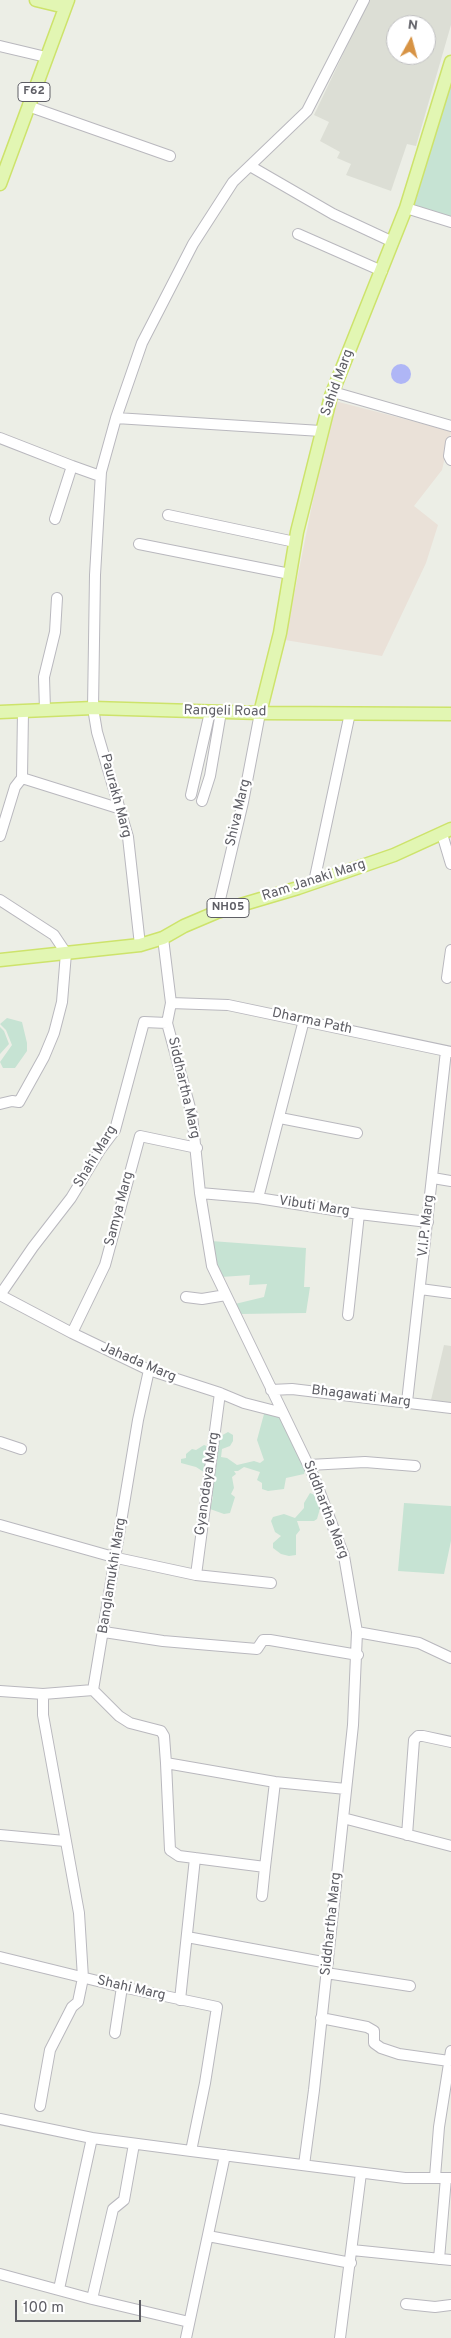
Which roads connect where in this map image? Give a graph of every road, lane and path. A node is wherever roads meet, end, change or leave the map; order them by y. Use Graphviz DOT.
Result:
graph roads {
  1 [pos="36,0"];
  2 [pos="364,0"];
  3 [pos="67,4"];
  4 [pos="0,46"];
  5 [pos="46,57"];
  6 [pos="451,62"];
  7 [pos="28,106"];
  8 [pos="170,156"];
  9 [pos="250,166"];
  10 [pos="0,184"];
  11 [pos="406,208"];
  12 [pos="451,222"];
  13 [pos="298,234"];
  14 [pos="393,242"];
  15 [pos="382,271"];
  16 [pos="333,392"];
  17 [pos="116,418"];
  18 [pos="451,426"];
  19 [pos="321,431"];
  20 [pos="0,438"];
  21 [pos="451,442"];
  22 [pos="451,460"];
  23 [pos="72,466"];
  24 [pos="100,476"];
  25 [pos="168,514"];
  26 [pos="55,519"];
  27 [pos="295,542"];
  28 [pos="140,544"];
  29 [pos="290,574"];
  30 [pos="57,598"];
  31 [pos="93,708"];
  32 [pos="45,710"];
  33 [pos="23,711"];
  34 [pos="0,712"];
  35 [pos="216,712"];
  36 [pos="260,713"];
  37 [pos="350,713"];
  38 [pos="451,714"];
  39 [pos="195,776"];
  40 [pos="22,778"];
  41 [pos="209,779"];
  42 [pos="190,795"];
  43 [pos="202,801"];
  44 [pos="121,809"];
  45 [pos="447,832"];
  46 [pos="0,836"];
  47 [pos="451,864"];
  48 [pos="314,882"];
  49 [pos="0,900"];
  50 [pos="217,912"];
  51 [pos="163,938"];
  52 [pos="140,945"];
  53 [pos="451,950"];
  54 [pos="66,953"];
  55 [pos="0,960"];
  56 [pos="447,978"];
  57 [pos="171,1003"];
  58 [pos="304,1020"];
  59 [pos="167,1024"];
  60 [pos="449,1052"];
  61 [pos="0,1104"];
  62 [pos="280,1118"];
  63 [pos="356,1134"];
  64 [pos="197,1148"];
  65 [pos="433,1178"];
  66 [pos="451,1181"];
  67 [pos="200,1193"];
  68 [pos="258,1198"];
  69 [pos="359,1214"];
  70 [pos="428,1222"];
  71 [pos="420,1289"];
  72 [pos="451,1293"];
  73 [pos="0,1295"];
  74 [pos="226,1295"];
  75 [pos="186,1297"];
  76 [pos="348,1315"];
  77 [pos="72,1334"];
  78 [pos="149,1370"];
  79 [pos="271,1390"];
  80 [pos="220,1393"];
  81 [pos="407,1402"];
  82 [pos="451,1408"];
  83 [pos="283,1413"];
  84 [pos="0,1442"];
  85 [pos="21,1449"];
  86 [pos="309,1465"];
  87 [pos="415,1466"];
  88 [pos="0,1525"];
  89 [pos="117,1558"];
  90 [pos="196,1575"];
  91 [pos="271,1583"];
  92 [pos="104,1632"];
  93 [pos="357,1632"];
  94 [pos="358,1655"];
  95 [pos="451,1658"];
  96 [pos="93,1690"];
  97 [pos="0,1691"];
  98 [pos="44,1694"];
  99 [pos="451,1742"];
  100 [pos="166,1764"];
  101 [pos="275,1782"];
  102 [pos="346,1789"];
  103 [pos="343,1818"];
  104 [pos="0,1835"];
  105 [pos="407,1835"];
  106 [pos="65,1841"];
  107 [pos="451,1846"];
  108 [pos="195,1858"];
  109 [pos="264,1867"];
  110 [pos="262,1896"];
  111 [pos="187,1937"];
  112 [pos="0,1957"];
  113 [pos="327,1968"];
  114 [pos="83,1978"];
  115 [pos="410,1986"];
  116 [pos="122,1987"];
  117 [pos="180,2000"];
  118 [pos="321,2018"];
  119 [pos="115,2034"];
  120 [pos="451,2051"];
  121 [pos="449,2061"];
  122 [pos="40,2106"];
  123 [pos="0,2119"];
  124 [pos="92,2138"];
  125 [pos="134,2144"];
  126 [pos="191,2151"];
  127 [pos="225,2155"];
  128 [pos="304,2165"];
  129 [pos="361,2173"];
  130 [pos="435,2178"];
  131 [pos="449,2178"];
  132 [pos="208,2236"];
  133 [pos="352,2250"];
  134 [pos="439,2259"];
  135 [pos="451,2260"];
  136 [pos="351,2263"];
  137 [pos="0,2274"];
  138 [pos="59,2289"];
  139 [pos="92,2299"];
  140 [pos="406,2304"];
  141 [pos="451,2305"];
  142 [pos="189,2322"];
  143 [pos="186,2338"];
  144 [pos="340,2338"];
  1 -- 3 [label="main road"];
  2 -- 9 [label="street, Paurakh Marg"];
  3 -- 5 [label="main road, F62"];
  4 -- 5 [label="street"];
  5 -- 7 [label="main road, F62"];
  6 -- 11 [label="main road, Sahid Marg"];
  7 -- 8 [label="street"];
  7 -- 10 [label="main road, F62"];
  9 -- 14 [label="street"];
  9 -- 17 [label="street, Paurakh Marg"];
  11 -- 12 [label="street"];
  11 -- 14 [label="main road, Sahid Marg"];
  13 -- 15 [label="street"];
  14 -- 15 [label="main road, Sahid Marg"];
  15 -- 16 [label="main road, Sahid Marg"];
  16 -- 18 [label="street"];
  16 -- 19 [label="main road, Sahid Marg"];
  17 -- 19 [label="street"];
  17 -- 24 [label="street, Paurakh Marg"];
  19 -- 27 [label="main road, Sahid Marg"];
  20 -- 23 [label="street"];
  21 -- 22 [label="street"];
  23 -- 24 [label="street"];
  23 -- 26 [label="street"];
  24 -- 31 [label="street, Paurakh Marg"];
  25 -- 27 [label="street"];
  27 -- 29 [label="main road, Sahid Marg"];
  28 -- 29 [label="street"];
  29 -- 36 [label="main road, Sahid Marg"];
  30 -- 32 [label="street"];
  31 -- 32 [label="main road, Rangeli Road"];
  31 -- 35 [label="main road, Rangeli Road"];
  31 -- 44 [label="street, Paurakh Marg"];
  32 -- 33 [label="main road, Rangeli Road"];
  33 -- 34 [label="main road, Rangeli Road"];
  33 -- 40 [label="street"];
  35 -- 36 [label="main road, Rangeli Road"];
  35 -- 39 [label="street"];
  35 -- 41 [label="street"];
  36 -- 37 [label="main road, Rangeli Road"];
  36 -- 50 [label="street, Shiva Marg"];
  37 -- 38 [label="main road, Rangeli Road"];
  37 -- 48 [label="street"];
  39 -- 41 [label="street"];
  39 -- 42 [label="street"];
  40 -- 44 [label="street"];
  40 -- 46 [label="street"];
  41 -- 43 [label="street"];
  44 -- 52 [label="street, Paurakh Marg"];
  45 -- 47 [label="street"];
  45 -- 48 [label="main road, Ram Janaki Marg / NH05"];
  48 -- 50 [label="main road, Ram Janaki Marg / NH05"];
  49 -- 54 [label="street"];
  50 -- 51 [label="main road, Ram Janaki Marg / NH05"];
  51 -- 52 [label="main road, Ram Janaki Marg / NH05"];
  51 -- 57 [label="street, Siddhartha Marg"];
  52 -- 54 [label="main road, Ram Janaki Marg / NH05"];
  53 -- 56 [label="street"];
  54 -- 55 [label="main road, Ram Janaki Marg / NH05"];
  54 -- 61 [label="street"];
  57 -- 58 [label="street, Dharma Path"];
  57 -- 59 [label="street, Siddhartha Marg"];
  58 -- 60 [label="street, Dharma Path"];
  58 -- 62 [label="street"];
  59 -- 64 [label="street, Siddhartha Marg"];
  59 -- 73 [label="street, Shahi Marg"];
  60 -- 65 [label="street, V.I.P. Marg"];
  62 -- 63 [label="street"];
  62 -- 68 [label="street"];
  64 -- 67 [label="street, Siddhartha Marg"];
  64 -- 77 [label="street, Samya Marg"];
  65 -- 66 [label="street"];
  65 -- 70 [label="street, V.I.P. Marg"];
  67 -- 68 [label="street, Vibuti Marg"];
  67 -- 74 [label="street, Siddhartha Marg"];
  68 -- 69 [label="street, Vibuti Marg"];
  69 -- 70 [label="street, Vibuti Marg"];
  69 -- 76 [label="street"];
  70 -- 71 [label="street, V.I.P. Marg"];
  71 -- 72 [label="street"];
  71 -- 81 [label="street, V.I.P. Marg"];
  73 -- 77 [label="street, Jahada Marg"];
  74 -- 75 [label="street"];
  74 -- 79 [label="street, Siddhartha Marg"];
  77 -- 78 [label="street, Jahada Marg"];
  78 -- 80 [label="street, Jahada Marg"];
  78 -- 89 [label="street, Banglamukhi Marg"];
  79 -- 81 [label="street, Bhagawati Marg"];
  79 -- 83 [label="street, Siddhartha Marg"];
  80 -- 83 [label="street, Jahada Marg"];
  80 -- 90 [label="street, Gyanodaya Marg"];
  81 -- 82 [label="street, Bhagawati Marg"];
  83 -- 86 [label="street, Siddhartha Marg"];
  84 -- 85 [label="street"];
  86 -- 87 [label="street"];
  86 -- 93 [label="street, Siddhartha Marg"];
  88 -- 89 [label="street"];
  89 -- 90 [label="street"];
  89 -- 92 [label="street, Banglamukhi Marg"];
  90 -- 91 [label="street"];
  92 -- 94 [label="street"];
  92 -- 96 [label="street, Banglamukhi Marg"];
  93 -- 94 [label="street, Siddhartha Marg"];
  93 -- 95 [label="street"];
  94 -- 102 [label="street, Siddhartha Marg"];
  96 -- 98 [label="street"];
  96 -- 100 [label="street"];
  97 -- 98 [label="street"];
  98 -- 106 [label="street, Shahi Marg"];
  99 -- 105 [label="street"];
  100 -- 101 [label="street"];
  100 -- 108 [label="street"];
  101 -- 102 [label="street"];
  101 -- 109 [label="street"];
  102 -- 103 [label="street, Siddhartha Marg"];
  103 -- 105 [label="street"];
  103 -- 113 [label="street, Siddhartha Marg"];
  104 -- 106 [label="street"];
  105 -- 107 [label="street"];
  106 -- 114 [label="street, Shahi Marg"];
  108 -- 109 [label="street"];
  108 -- 111 [label="street, Shahi Marg"];
  109 -- 110 [label="street"];
  111 -- 113 [label="street"];
  111 -- 117 [label="street, Shahi Marg"];
  112 -- 114 [label="street"];
  113 -- 115 [label="street"];
  113 -- 118 [label="street, Siddhartha Marg"];
  114 -- 116 [label="street, Shahi Marg"];
  114 -- 122 [label="street"];
  116 -- 117 [label="street, Shahi Marg"];
  116 -- 119 [label="street"];
  117 -- 126 [label="street"];
  118 -- 121 [label="street"];
  118 -- 128 [label="street, Siddhartha Marg"];
  120 -- 121 [label="street"];
  121 -- 130 [label="street"];
  123 -- 124 [label="street"];
  124 -- 125 [label="street"];
  124 -- 138 [label="street"];
  125 -- 126 [label="street"];
  125 -- 139 [label="street"];
  126 -- 127 [label="street"];
  127 -- 128 [label="street"];
  127 -- 132 [label="street"];
  128 -- 129 [label="street"];
  129 -- 130 [label="street"];
  129 -- 133 [label="street"];
  130 -- 131 [label="street"];
  131 -- 134 [label="street"];
  132 -- 136 [label="street"];
  132 -- 142 [label="street"];
  133 -- 134 [label="street"];
  133 -- 136 [label="street"];
  134 -- 135 [label="street"];
  136 -- 144 [label="street"];
  137 -- 138 [label="street"];
  138 -- 139 [label="street"];
  139 -- 142 [label="street"];
  140 -- 141 [label="street"];
  142 -- 143 [label="street"];
}
